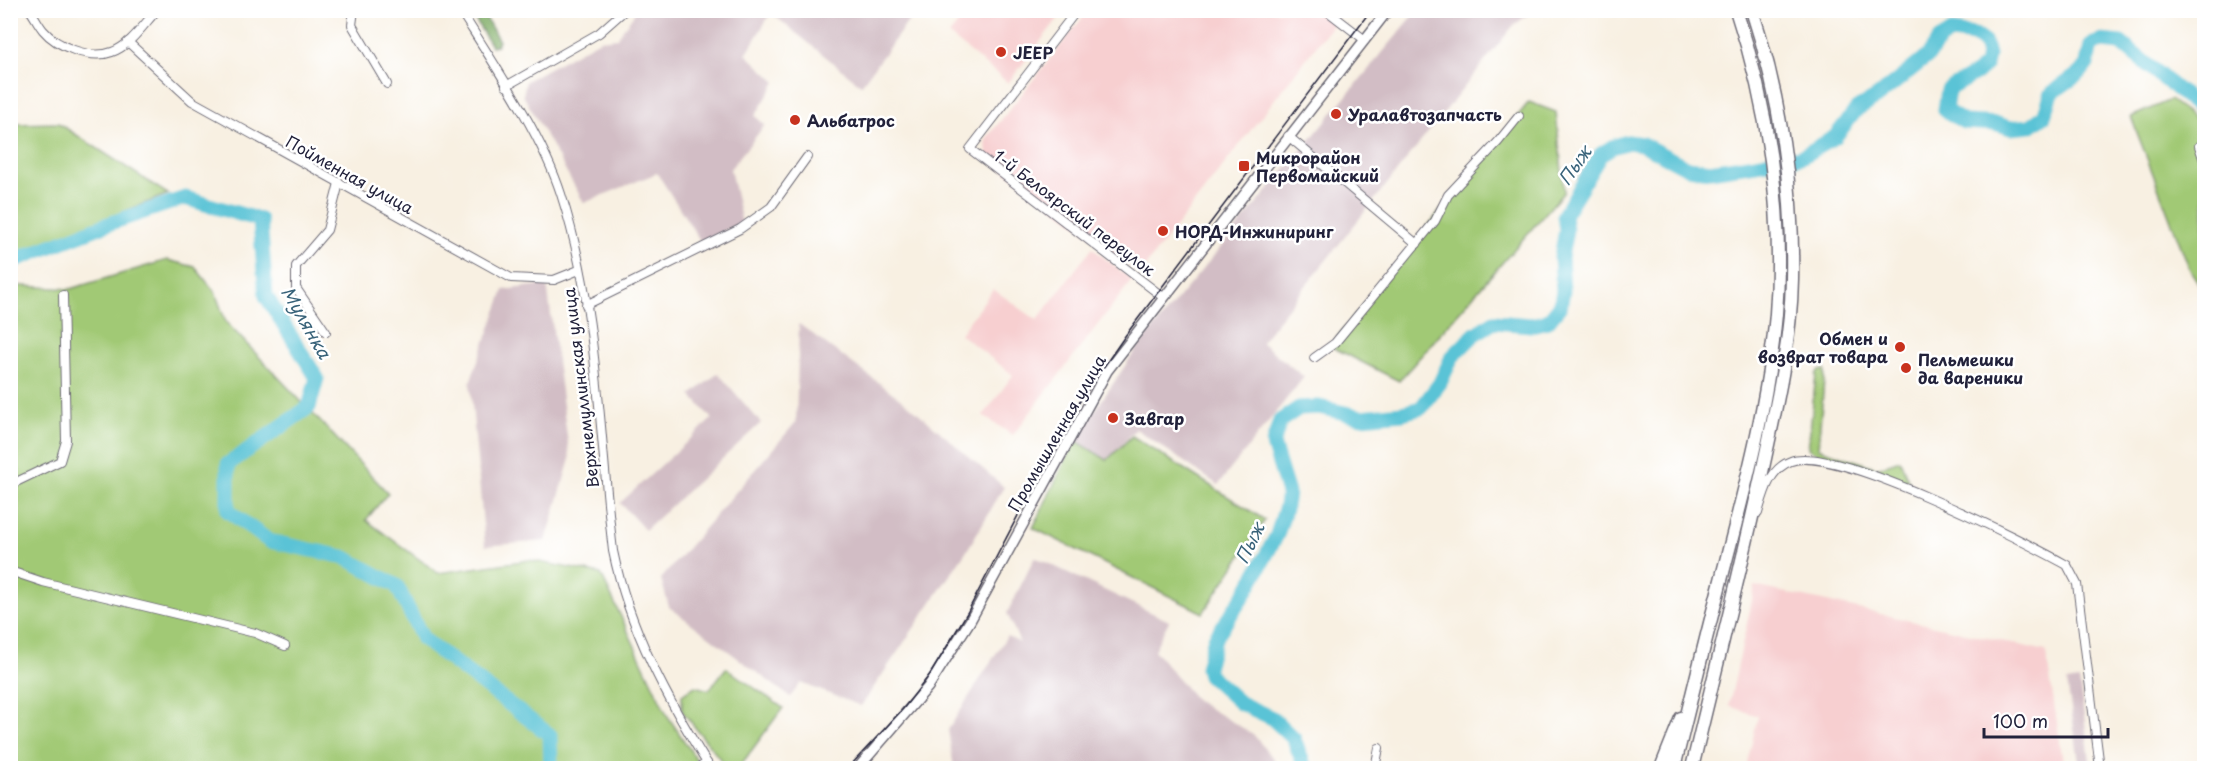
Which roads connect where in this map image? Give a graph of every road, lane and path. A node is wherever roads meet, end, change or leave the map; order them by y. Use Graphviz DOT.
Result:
graph roads {
  1 [pos="30,10"];
  2 [pos="156,10"];
  3 [pos="354,10"];
  4 [pos="460,10"];
  5 [pos="625,10"];
  6 [pos="1077,10"];
  7 [pos="1326,10"];
  8 [pos="1388,10"];
  9 [pos="1736,10"];
  10 [pos="1752,10"];
  11 [pos="1365,40"];
  12 [pos="128,42"];
  13 [pos="387,84"];
  14 [pos="506,86"];
  15 [pos="1519,116"];
  16 [pos="1288,136"];
  17 [pos="2199,146"];
  18 [pos="807,157"];
  19 [pos="2205,161"];
  20 [pos="339,183"];
  21 [pos="1417,244"];
  22 [pos="579,270"];
  23 [pos="63,296"];
  24 [pos="1163,297"];
  25 [pos="586,306"];
  26 [pos="326,332"];
  27 [pos="1314,358"];
  28 [pos="10,488"];
  29 [pos="1745,552"];
  30 [pos="10,571"];
  31 [pos="285,646"];
  32 [pos="1700,660"];
  33 [pos="1379,748"];
  34 [pos="708,766"];
  35 [pos="698,768"];
  36 [pos="858,768"];
  37 [pos="1375,768"];
  38 [pos="1661,768"];
  39 [pos="1674,768"];
  40 [pos="1694,768"];
  41 [pos="2100,768"];
  1 -- 12 [label="street"];
  2 -- 12 [label="street"];
  3 -- 13 [label="street"];
  4 -- 14 [label="street, Верхнемуллинская улица"];
  5 -- 14 [label="street"];
  6 -- 24 [label="street, 1-й Белоярский переулок"];
  7 -- 11 [label="street"];
  8 -- 11 [label="street, Промышленная улица"];
  9 -- 32 [label="main road"];
  10 -- 29 [label="main road"];
  11 -- 16 [label="street, Промышленная улица"];
  12 -- 20 [label="street, Пойменная улица"];
  14 -- 22 [label="street, Верхнемуллинская улица"];
  15 -- 21 [label="street"];
  16 -- 21 [label="street"];
  16 -- 24 [label="street, Промышленная улица"];
  17 -- 19 [label="street"];
  18 -- 25 [label="street"];
  20 -- 22 [label="street, Пойменная улица"];
  20 -- 26 [label="street"];
  21 -- 27 [label="street"];
  22 -- 25 [label="street, Верхнемуллинская улица"];
  23 -- 28 [label="street"];
  24 -- 36 [label="street, Промышленная улица"];
  25 -- 34 [label="street, Верхнемуллинская улица"];
  29 -- 40 [label="main road"];
  29 -- 41 [label="street"];
  30 -- 31 [label="street"];
  32 -- 38 [label="main road"];
  32 -- 39 [label="main road"];
  33 -- 37 [label="street"];
  34 -- 35 [label="street"];
}
